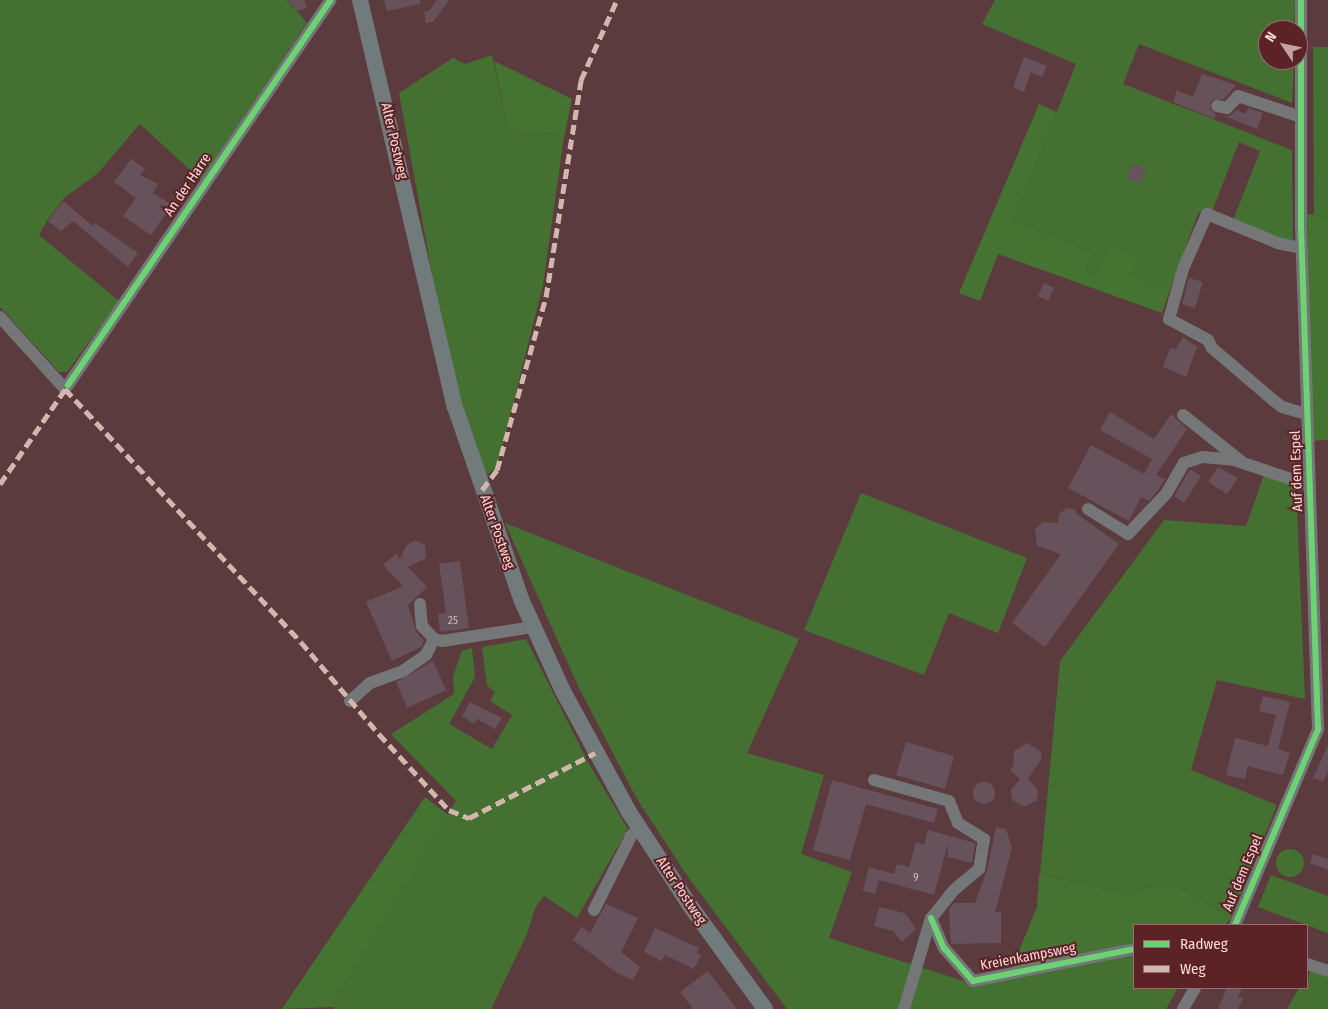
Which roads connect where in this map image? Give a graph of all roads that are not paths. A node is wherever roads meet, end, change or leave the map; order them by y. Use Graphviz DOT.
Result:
graph roads {
  1 [pos="331,0"];
  2 [pos="360,0"];
  3 [pos="1301,0"];
  4 [pos="1217,106"];
  5 [pos="1301,117"];
  6 [pos="1301,248"];
  7 [pos="0,317"];
  8 [pos="1307,414"];
  9 [pos="1184,415"];
  10 [pos="1244,464"];
  11 [pos="1310,485"];
  12 [pos="1088,509"];
  13 [pos="420,604"];
  14 [pos="534,627"];
  15 [pos="434,639"];
  16 [pos="350,700"];
  17 [pos="1323,729"];
  18 [pos="874,780"];
  19 [pos="639,828"];
  20 [pos="594,910"];
  21 [pos="932,918"];
  22 [pos="1235,924"];
  23 [pos="1133,949"];
  24 [pos="1308,964"];
  25 [pos="1328,971"];
  26 [pos="1194,989"];
  27 [pos="765,1009"];
  28 [pos="904,1009"];
  29 [pos="1183,1009"];
  1 -- 7 [label="street, An der Harre"];
  2 -- 14 [label="main road, Alter Postweg"];
  3 -- 5 [label="street, Auf dem Espel"];
  4 -- 5 [label="street"];
  5 -- 6 [label="street, Auf dem Espel"];
  6 -- 8 [label="street, Auf dem Espel"];
  6 -- 8 [label="street"];
  8 -- 11 [label="street, Auf dem Espel"];
  9 -- 10 [label="street"];
  10 -- 11 [label="street"];
  10 -- 12 [label="street"];
  11 -- 17 [label="street, Auf dem Espel"];
  13 -- 15 [label="street"];
  14 -- 15 [label="street"];
  14 -- 19 [label="main road, Alter Postweg"];
  15 -- 16 [label="street"];
  17 -- 22 [label="street, Auf dem Espel"];
  18 -- 21 [label="street"];
  19 -- 20 [label="street"];
  19 -- 27 [label="main road, Alter Postweg"];
  21 -- 23 [label="street, Kreienkampsweg"];
  21 -- 28 [label="street"];
  24 -- 25 [label="street"];
  26 -- 29 [label="street"];
}
